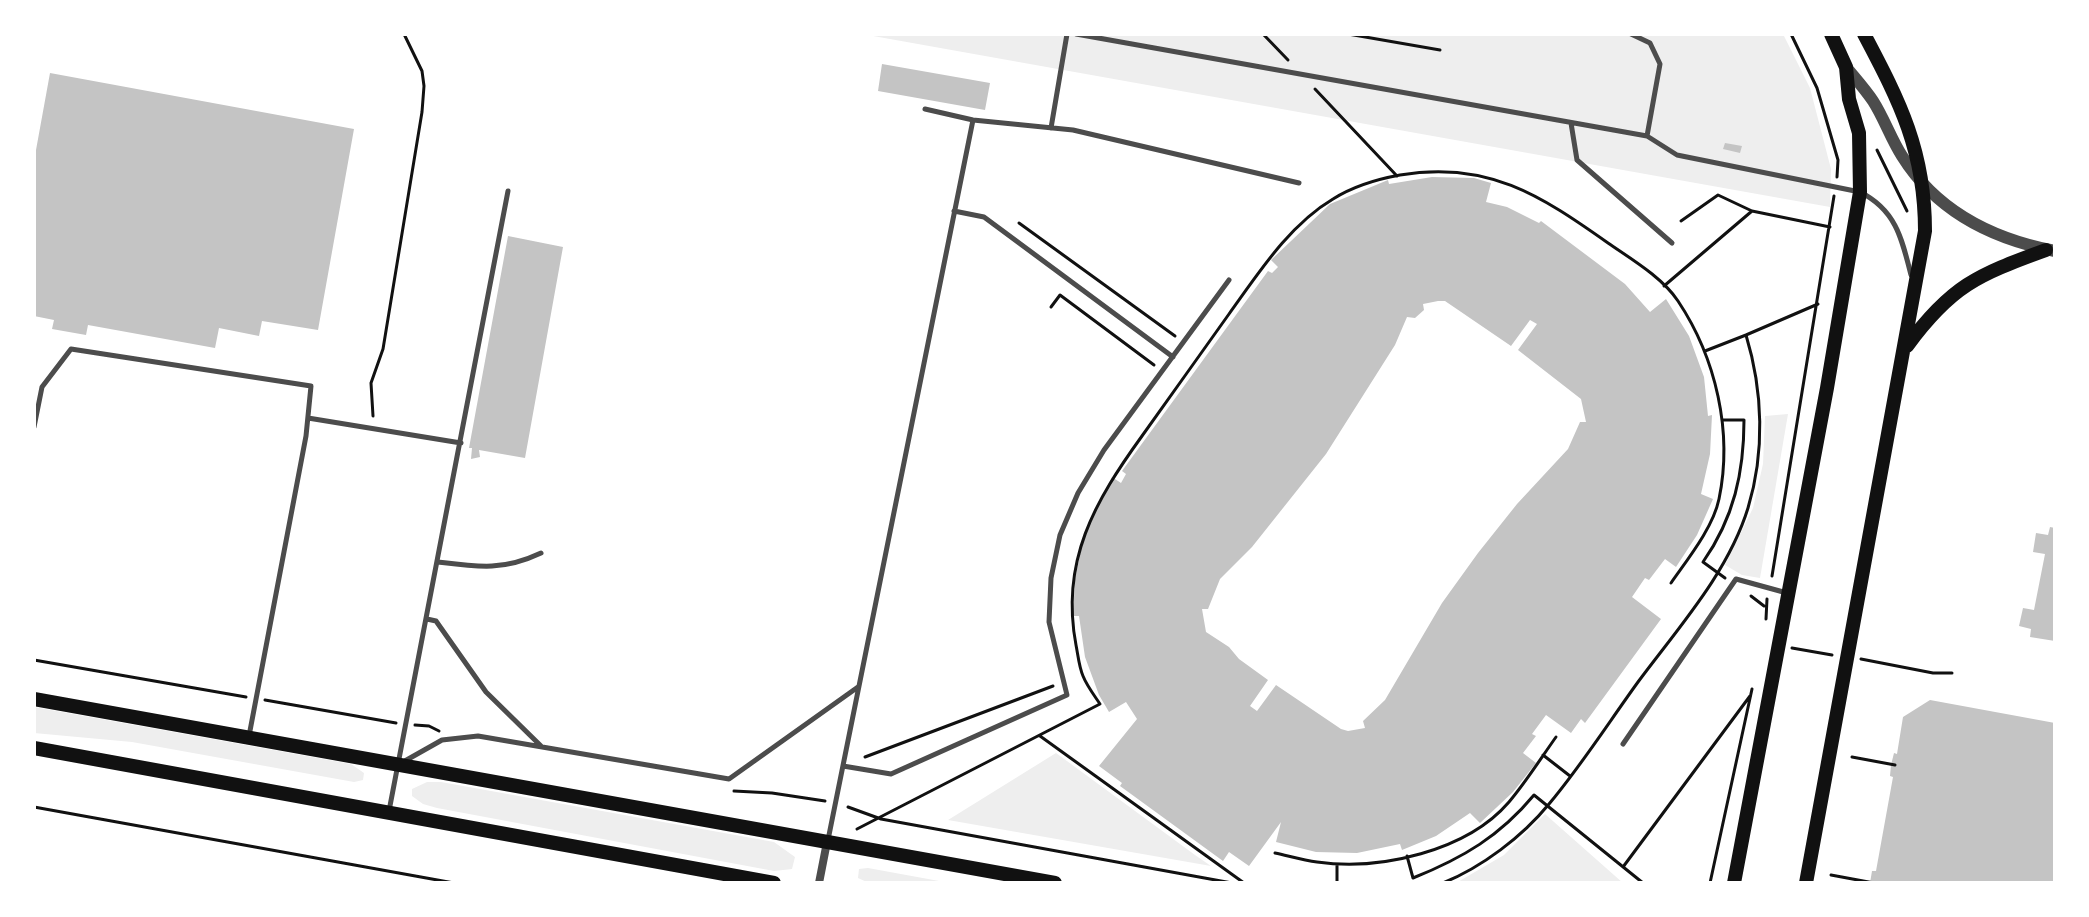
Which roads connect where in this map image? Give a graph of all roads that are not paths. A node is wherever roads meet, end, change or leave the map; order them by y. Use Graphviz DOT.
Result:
graph roads {
  1 [pos="1067,34"];
  2 [pos="1076,34"];
  3 [pos="1631,34"];
  4 [pos="1831,34"];
  5 [pos="1864,34"];
  6 [pos="1846,67"];
  7 [pos="925,109"];
  8 [pos="973,120"];
  9 [pos="1571,123"];
  10 [pos="1051,128"];
  11 [pos="1647,136"];
  12 [pos="1299,183"];
  13 [pos="1923,183"];
  14 [pos="508,191"];
  15 [pos="1860,192"];
  16 [pos="954,211"];
  17 [pos="1672,243"];
  18 [pos="2050,250"];
  19 [pos="1229,280"];
  20 [pos="1915,288"];
  21 [pos="1904,350"];
  22 [pos="1173,357"];
  23 [pos="308,418"];
  24 [pos="34,427"];
  25 [pos="461,443"];
  26 [pos="541,553"];
  27 [pos="438,562"];
  28 [pos="1788,593"];
  29 [pos="427,619"];
  30 [pos="859,686"];
  31 [pos="34,699"];
  32 [pos="249,736"];
  33 [pos="1623,744"];
  34 [pos="541,747"];
  35 [pos="34,748"];
  36 [pos="399,765"];
  37 [pos="843,766"];
  38 [pos="389,812"];
  39 [pos="827,842"];
  40 [pos="701,869"];
  41 [pos="727,883"];
  42 [pos="774,883"];
  43 [pos="819,883"];
  44 [pos="1055,883"];
  45 [pos="1734,883"];
  46 [pos="1806,883"];
  1 -- 10 [label="lane"];
  2 -- 9 [label="lane"];
  3 -- 11 [label="lane"];
  4 -- 6 [label="main road"];
  5 -- 13 [label="main road"];
  6 -- 13 [label="street"];
  6 -- 15 [label="main road"];
  7 -- 8 [label="lane"];
  8 -- 10 [label="lane"];
  8 -- 16 [label="lane"];
  9 -- 11 [label="lane"];
  9 -- 17 [label="lane"];
  10 -- 12 [label="lane"];
  11 -- 15 [label="lane"];
  13 -- 18 [label="street"];
  13 -- 20 [label="main road"];
  14 -- 25 [label="lane"];
  15 -- 20 [label="lane"];
  15 -- 28 [label="main road"];
  16 -- 22 [label="lane"];
  16 -- 30 [label="lane"];
  18 -- 21 [label="main road"];
  19 -- 22 [label="lane"];
  20 -- 21 [label="main road"];
  21 -- 46 [label="main road"];
  22 -- 37 [label="lane"];
  23 -- 24 [label="lane"];
  23 -- 25 [label="lane"];
  23 -- 32 [label="lane"];
  25 -- 27 [label="lane"];
  26 -- 27 [label="lane"];
  27 -- 29 [label="lane"];
  28 -- 33 [label="lane"];
  28 -- 45 [label="main road"];
  29 -- 34 [label="lane"];
  29 -- 36 [label="lane"];
  30 -- 34 [label="lane"];
  30 -- 37 [label="lane"];
  31 -- 32 [label="main road"];
  32 -- 36 [label="main road"];
  34 -- 36 [label="lane"];
  35 -- 38 [label="main road"];
  36 -- 38 [label="lane"];
  36 -- 39 [label="main road"];
  37 -- 39 [label="lane"];
  38 -- 40 [label="main road"];
  39 -- 43 [label="street"];
  39 -- 44 [label="main road"];
  40 -- 41 [label="main road"];
  40 -- 42 [label="main road"];
}
